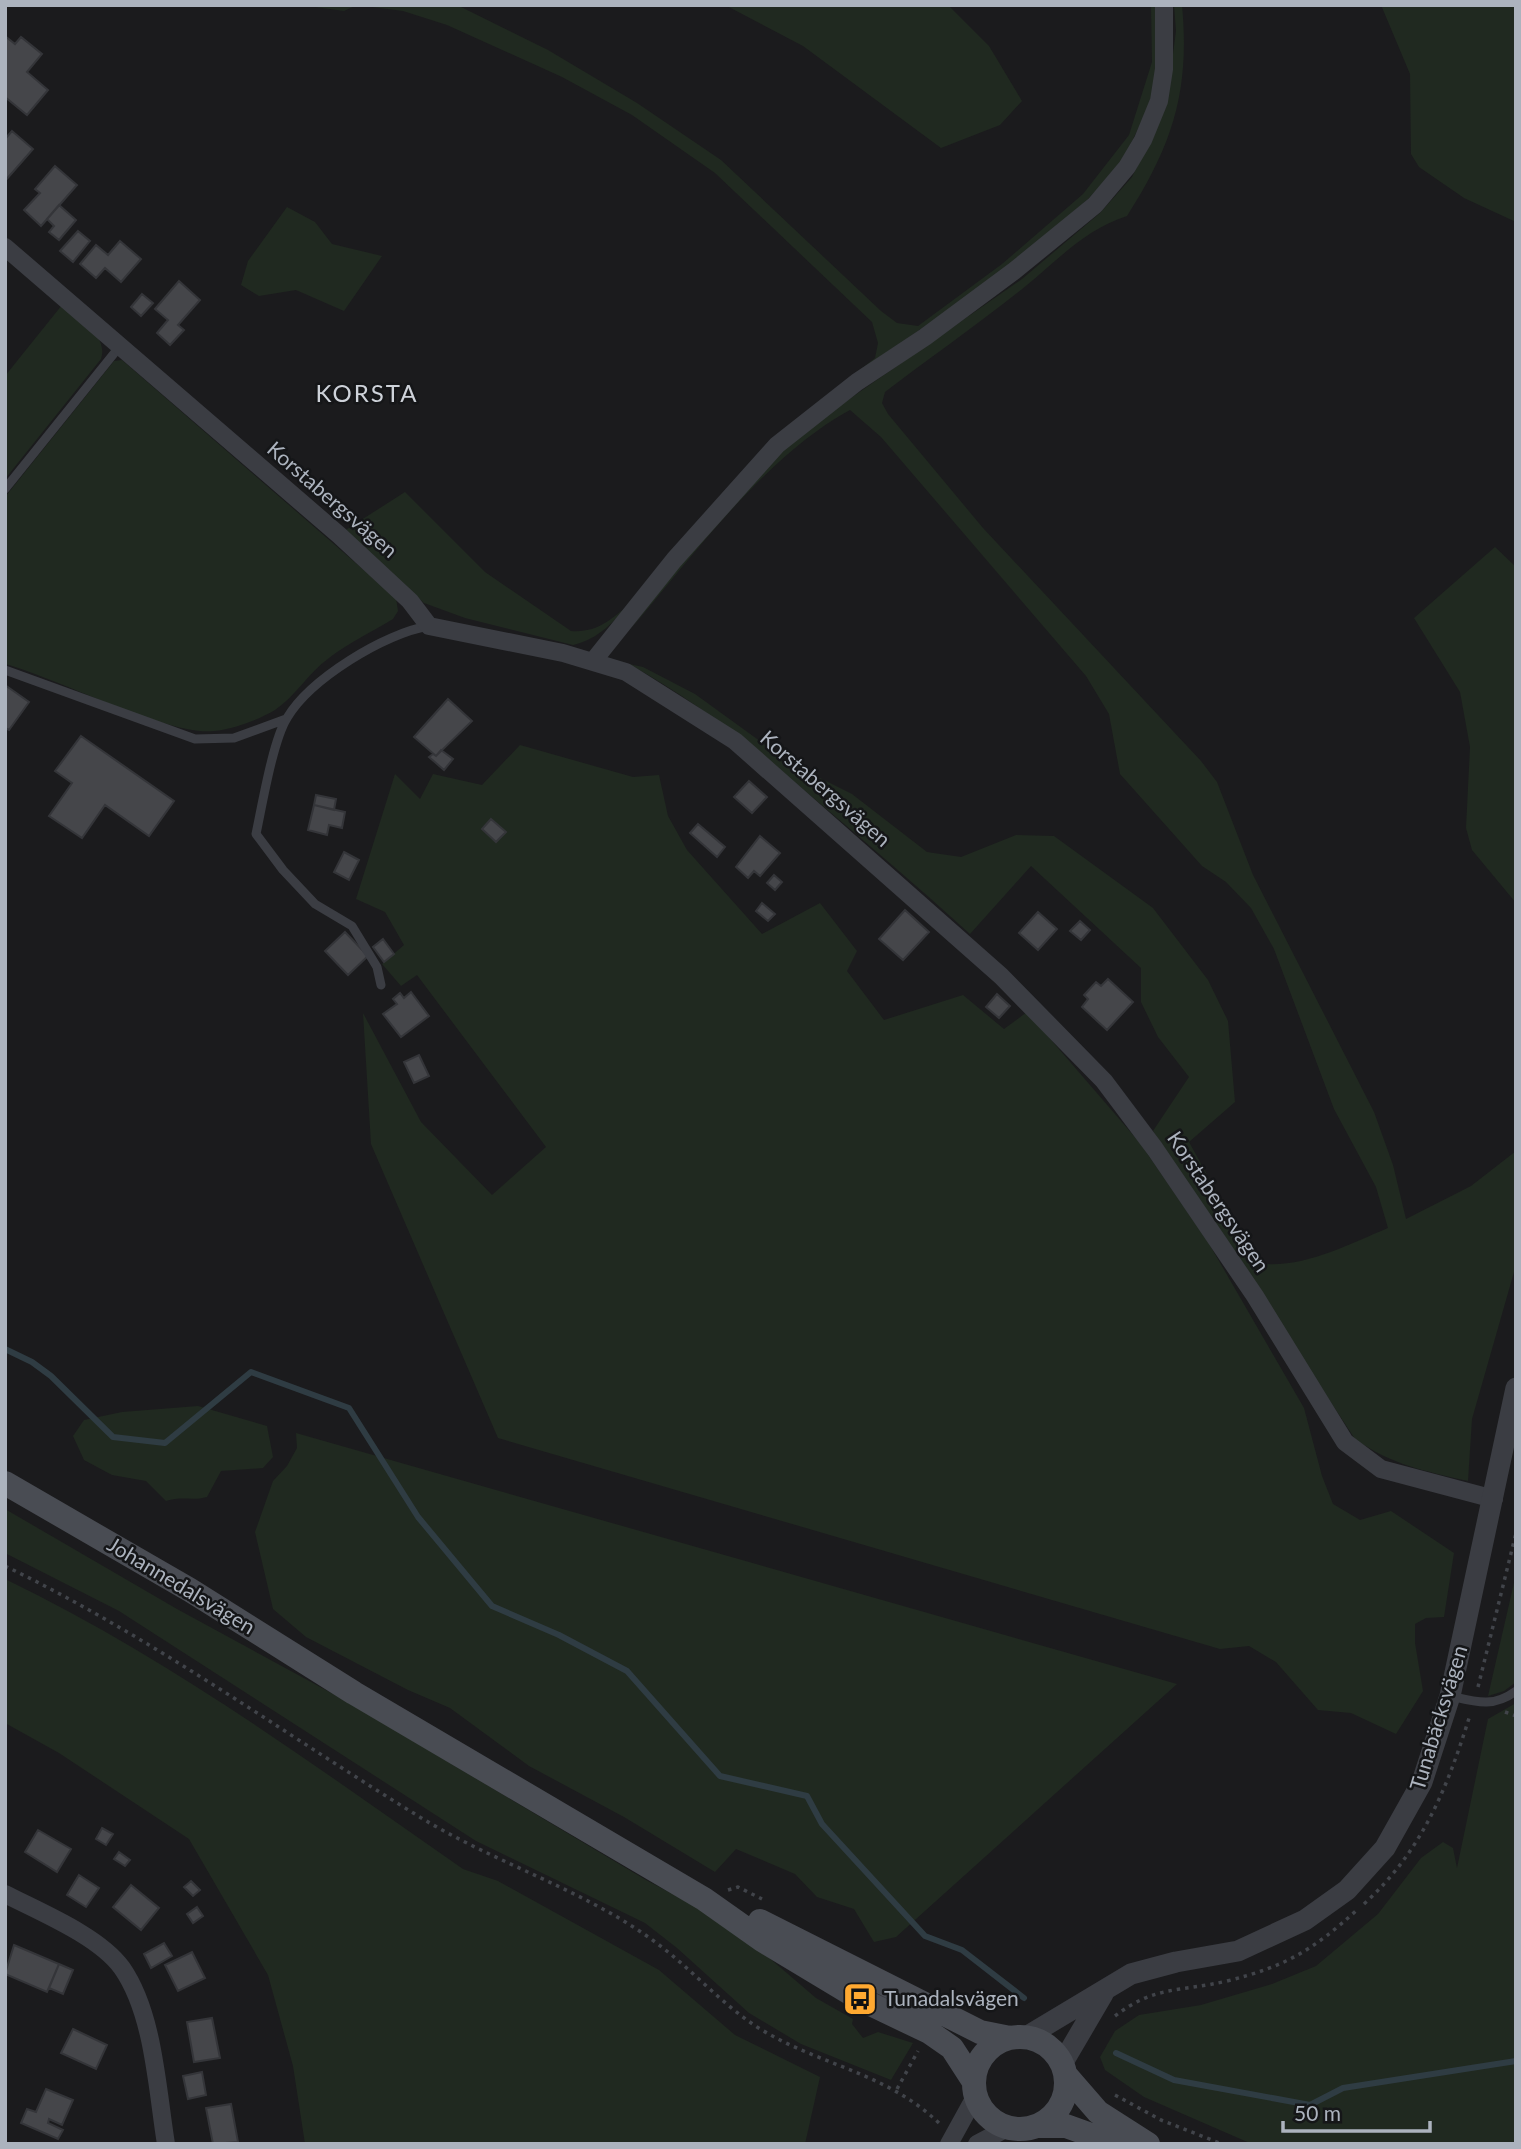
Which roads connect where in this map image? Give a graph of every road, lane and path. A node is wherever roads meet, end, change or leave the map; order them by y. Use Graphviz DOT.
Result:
graph roads {
  1 [pos="1164,5"];
  2 [pos="5,247"];
  3 [pos="120,346"];
  4 [pos="5,488"];
  5 [pos="429,626"];
  6 [pos="594,660"];
  7 [pos="5,670"];
  8 [pos="286,719"];
  9 [pos="381,985"];
  10 [pos="1516,1388"];
  11 [pos="5,1483"];
  12 [pos="5,1497"];
  13 [pos="1494,1499"];
  14 [pos="1516,1533"];
  15 [pos="5,1566"];
  16 [pos="1516,1691"];
  17 [pos="354,1693"];
  18 [pos="1450,1696"];
  19 [pos="1474,1702"];
  20 [pos="5,1894"];
  21 [pos="704,1899"];
  22 [pos="1104,1991"];
  23 [pos="1108,2024"];
  24 [pos="1018,2038"];
  25 [pos="1063,2069"];
  26 [pos="975,2088"];
  27 [pos="1036,2126"];
  28 [pos="1009,2127"];
  29 [pos="951,2140"];
  30 [pos="166,2144"];
  31 [pos="977,2144"];
  32 [pos="1116,2144"];
  33 [pos="1148,2144"];
  1 -- 6 [label="street"];
  2 -- 3 [label="street, Korstabergsvägen"];
  3 -- 4 [label="lane"];
  3 -- 5 [label="street, Korstabergsvägen"];
  5 -- 6 [label="street, Korstabergsvägen"];
  5 -- 8 [label="lane"];
  6 -- 13 [label="street, Korstabergsvägen"];
  7 -- 8 [label="lane"];
  8 -- 9 [label="lane"];
  10 -- 13 [label="street, Tunabäcksvägen"];
  11 -- 17 [label="main road, Johannedalsvägen"];
  12 -- 17 [label="main road, Johannedalsvägen"];
  13 -- 18 [label="street, Tunabäcksvägen"];
  14 -- 19 [label="path"];
  15 -- 29 [label="path"];
  16 -- 19 [label="lane"];
  17 -- 21 [label="main road, Johannedalsvägen"];
  18 -- 19 [label="lane"];
  18 -- 22 [label="street, Tunabäcksvägen"];
  19 -- 23 [label="path"];
  20 -- 30 [label="street"];
  21 -- 24 [label="main road, Johannedalsvägen"];
  21 -- 26 [label="main road, Johannedalsvägen"];
  22 -- 24 [label="street, Tunabäcksvägen"];
  22 -- 25 [label="street, Tunabäcksvägen"];
  24 -- 25 [label="main road"];
  24 -- 26 [label="main road"];
  25 -- 27 [label="main road"];
  25 -- 33 [label="main road"];
  26 -- 28 [label="main road"];
  26 -- 29 [label="street"];
  27 -- 28 [label="main road"];
  27 -- 32 [label="main road"];
  28 -- 31 [label="street"];
}
